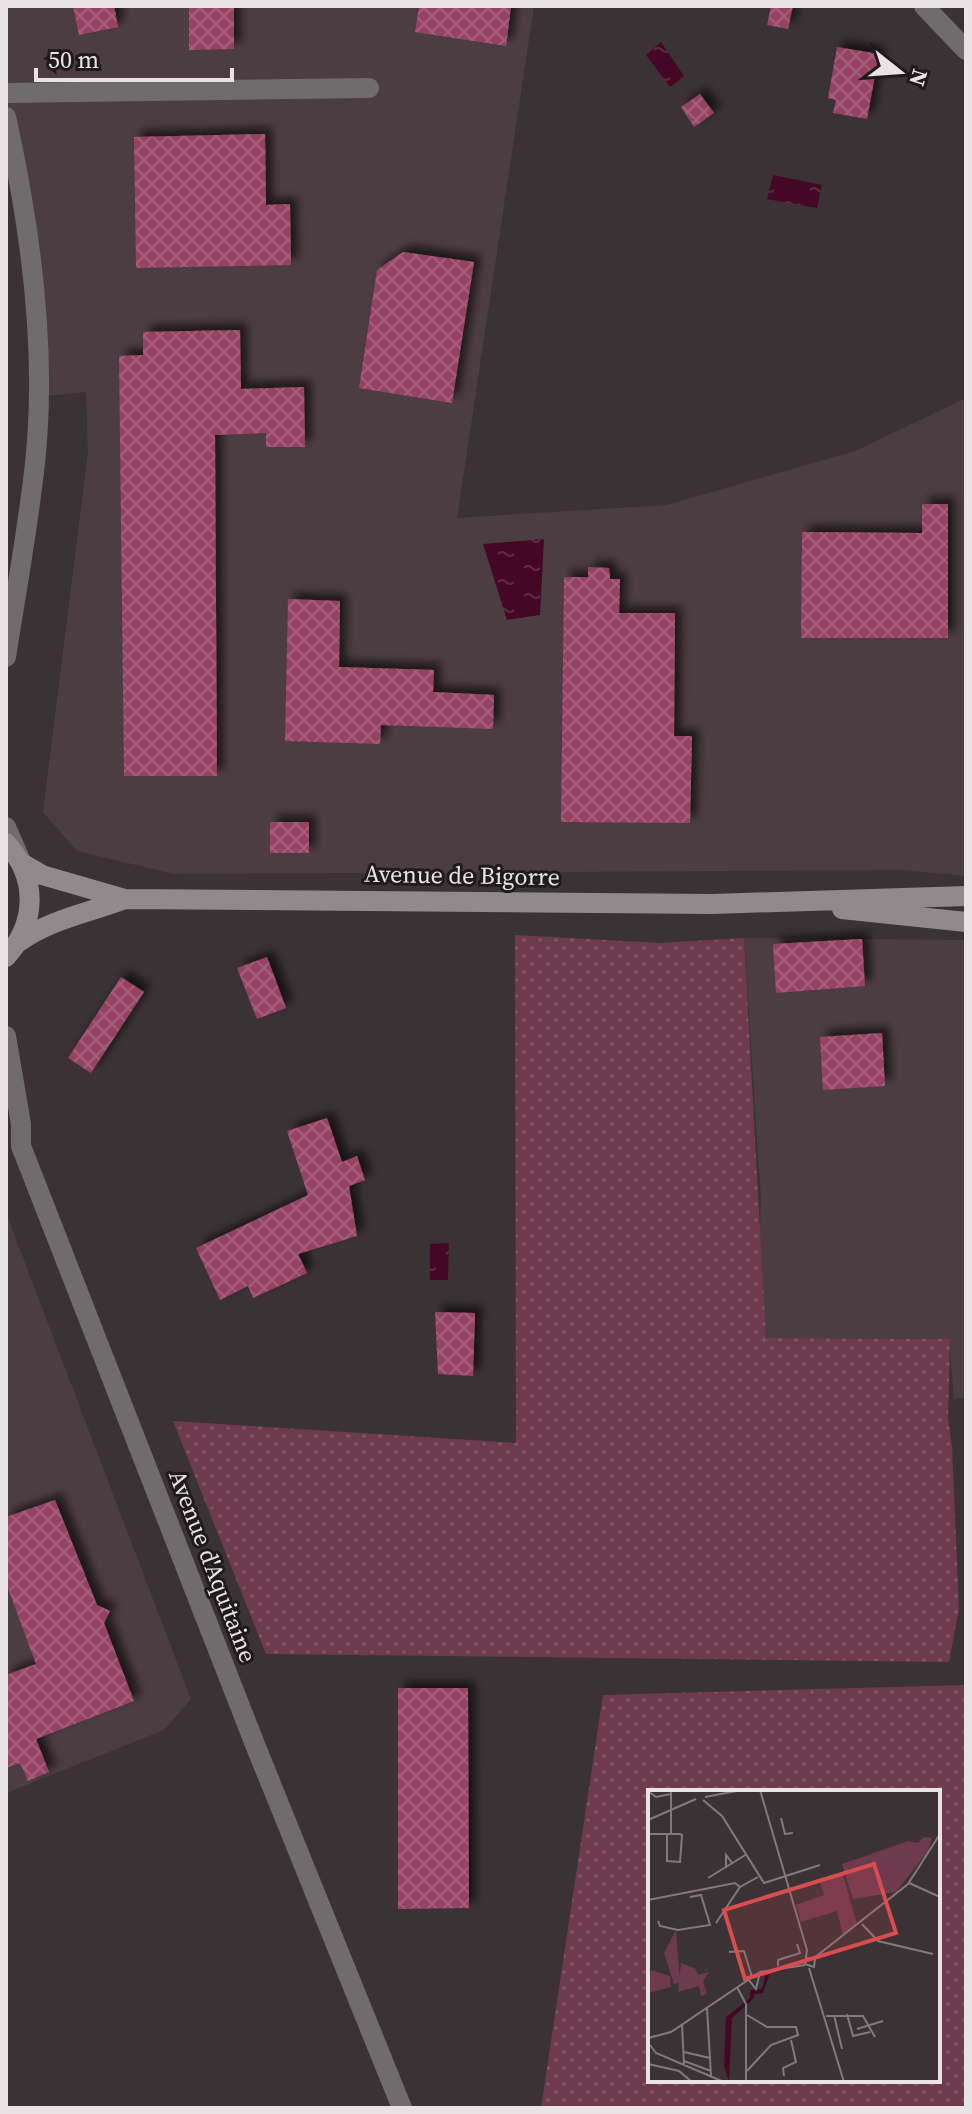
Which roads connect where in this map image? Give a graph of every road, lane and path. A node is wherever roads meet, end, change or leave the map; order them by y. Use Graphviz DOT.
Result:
graph roads {
  1 [pos="924,6"];
  2 [pos="966,50"];
  3 [pos="369,88"];
  4 [pos="6,93"];
  5 [pos="6,117"];
  6 [pos="6,657"];
  7 [pos="6,827"];
  8 [pos="16,855"];
  9 [pos="966,896"];
  10 [pos="125,899"];
  11 [pos="798,904"];
  12 [pos="966,922"];
  13 [pos="12,950"];
  14 [pos="6,1036"];
  15 [pos="6,1123"];
  16 [pos="21,1146"];
  17 [pos="402,2108"];
  1 -- 2 [label="street"];
  3 -- 4 [label="street"];
  5 -- 6 [label="street"];
  7 -- 8 [label="street"];
  8 -- 10 [label="main road, Avenue de Bigorre"];
  8 -- 13 [label="main road"];
  9 -- 11 [label="main road, Avenue de Bigorre"];
  10 -- 11 [label="main road, Avenue de Bigorre"];
  10 -- 13 [label="main road, Avenue de Bigorre"];
  11 -- 12 [label="main road, Avenue de Bigorre"];
  14 -- 16 [label="street, Avenue d'Aquitaine"];
  15 -- 16 [label="street"];
  16 -- 17 [label="street, Avenue d'Aquitaine"];
}
